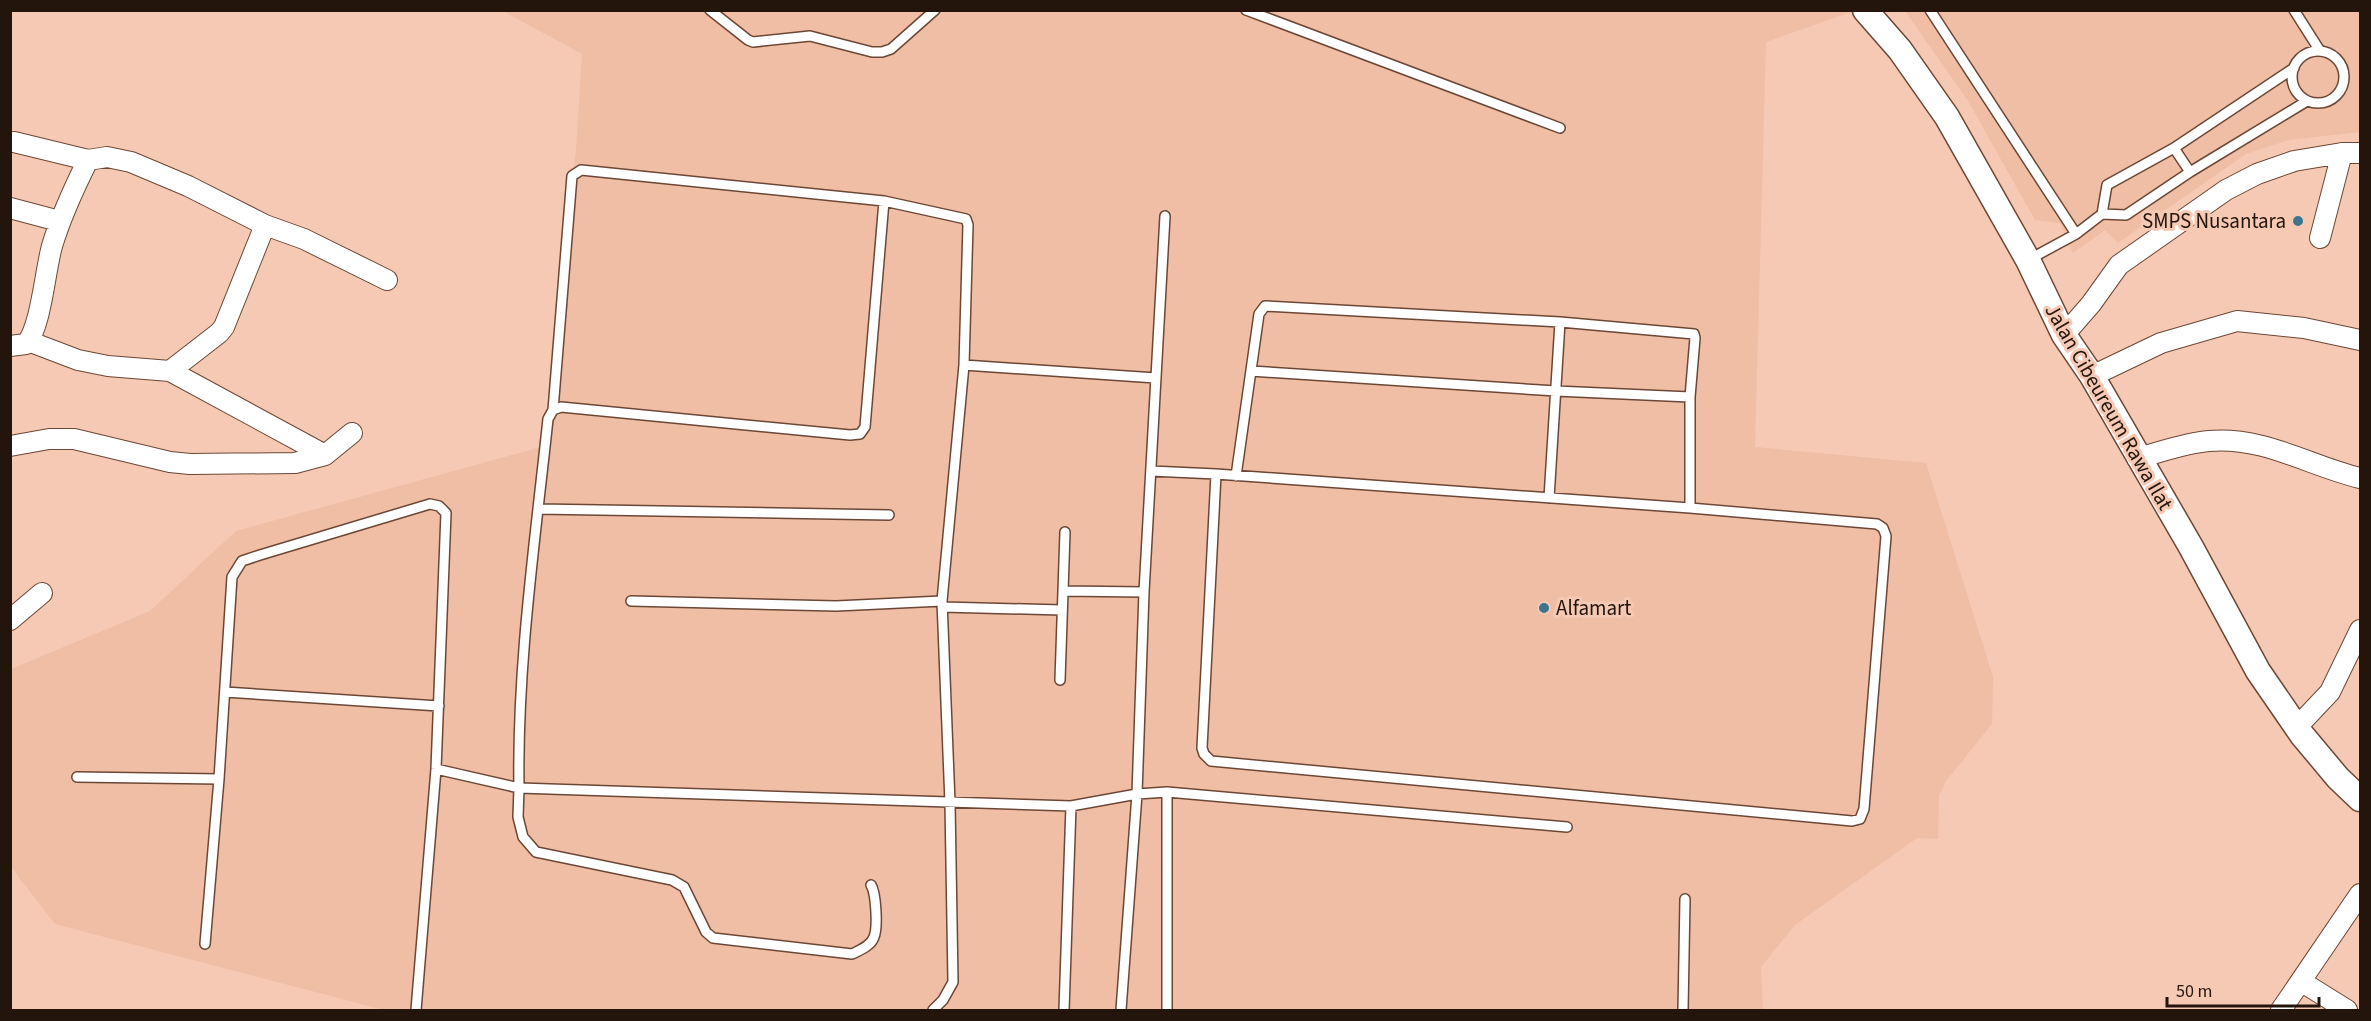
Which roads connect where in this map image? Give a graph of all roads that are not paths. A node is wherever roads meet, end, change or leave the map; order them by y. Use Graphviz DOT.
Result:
graph roads {
  1 [pos="710,10"];
  2 [pos="935,10"];
  3 [pos="1246,10"];
  4 [pos="1865,10"];
  5 [pos="1930,10"];
  6 [pos="2294,10"];
  7 [pos="2320,51"];
  8 [pos="2294,69"];
  9 [pos="2307,101"];
  10 [pos="1560,128"];
  11 [pos="14,142"];
  12 [pos="2174,148"];
  13 [pos="2351,153"];
  14 [pos="88,160"];
  15 [pos="2190,172"];
  16 [pos="884,201"];
  17 [pos="10,208"];
  18 [pos="2102,214"];
  19 [pos="1166,216"];
  20 [pos="60,221"];
  21 [pos="265,225"];
  22 [pos="2076,234"];
  23 [pos="2320,238"];
  24 [pos="2028,260"];
  25 [pos="387,280"];
  26 [pos="1560,322"];
  27 [pos="2064,335"];
  28 [pos="2361,340"];
  29 [pos="19,344"];
  30 [pos="964,365"];
  31 [pos="170,371"];
  32 [pos="1251,371"];
  33 [pos="2092,376"];
  34 [pos="1156,378"];
  35 [pos="1556,391"];
  36 [pos="1690,397"];
  37 [pos="553,410"];
  38 [pos="352,433"];
  39 [pos="10,446"];
  40 [pos="326,455"];
  41 [pos="2138,458"];
  42 [pos="1151,471"];
  43 [pos="1216,474"];
  44 [pos="1236,476"];
  45 [pos="2361,478"];
  46 [pos="1549,498"];
  47 [pos="1690,508"];
  48 [pos="539,509"];
  49 [pos="889,515"];
  50 [pos="1065,532"];
  51 [pos="1063,591"];
  52 [pos="1144,592"];
  53 [pos="42,593"];
  54 [pos="631,601"];
  55 [pos="942,604"];
  56 [pos="1062,610"];
  57 [pos="10,620"];
  58 [pos="2361,630"];
  59 [pos="1060,680"];
  60 [pos="225,692"];
  61 [pos="439,706"];
  62 [pos="2296,726"];
  63 [pos="436,769"];
  64 [pos="76,777"];
  65 [pos="219,779"];
  66 [pos="519,788"];
  67 [pos="1167,792"];
  68 [pos="1137,794"];
  69 [pos="2361,799"];
  70 [pos="950,803"];
  71 [pos="1071,806"];
  72 [pos="1567,827"];
  73 [pos="871,885"];
  74 [pos="2361,894"];
  75 [pos="1685,898"];
  76 [pos="204,944"];
  77 [pos="2302,982"];
  78 [pos="416,1011"];
  79 [pos="933,1011"];
  80 [pos="1064,1011"];
  81 [pos="1121,1011"];
  82 [pos="1167,1011"];
  83 [pos="1683,1011"];
  84 [pos="2281,1011"];
  85 [pos="2347,1011"];
  1 -- 2 [label="lane"];
  3 -- 10 [label="lane"];
  4 -- 24 [label="street, Jalan Cibeureum Rawa Ilat"];
  5 -- 22 [label="lane"];
  6 -- 7 [label="lane"];
  7 -- 8 [label="lane"];
  7 -- 9 [label="lane"];
  8 -- 9 [label="lane"];
  8 -- 12 [label="lane"];
  9 -- 15 [label="lane"];
  11 -- 14 [label="street"];
  12 -- 15 [label="lane"];
  12 -- 18 [label="lane"];
  13 -- 23 [label="street"];
  13 -- 27 [label="street"];
  14 -- 20 [label="street"];
  14 -- 21 [label="street"];
  15 -- 18 [label="lane"];
  16 -- 30 [label="lane"];
  16 -- 37 [label="lane"];
  16 -- 37 [label="lane"];
  17 -- 20 [label="street"];
  18 -- 22 [label="lane"];
  19 -- 34 [label="lane"];
  20 -- 29 [label="street"];
  21 -- 25 [label="street"];
  21 -- 31 [label="street"];
  22 -- 24 [label="lane"];
  24 -- 27 [label="street, Jalan Cibeureum Rawa Ilat"];
  26 -- 32 [label="lane"];
  26 -- 35 [label="lane"];
  26 -- 36 [label="lane"];
  27 -- 33 [label="street, Jalan Cibeureum Rawa Ilat"];
  28 -- 33 [label="street"];
  29 -- 31 [label="street"];
  30 -- 34 [label="lane"];
  30 -- 55 [label="lane"];
  31 -- 40 [label="street"];
  32 -- 35 [label="lane"];
  32 -- 44 [label="lane"];
  33 -- 41 [label="street, Jalan Cibeureum Rawa Ilat"];
  34 -- 42 [label="lane"];
  35 -- 36 [label="lane"];
  35 -- 46 [label="lane"];
  36 -- 47 [label="lane"];
  37 -- 48 [label="lane"];
  38 -- 40 [label="street"];
  39 -- 40 [label="street"];
  41 -- 45 [label="street"];
  41 -- 62 [label="street, Jalan Cibeureum Rawa Ilat"];
  42 -- 43 [label="lane"];
  42 -- 52 [label="lane"];
  43 -- 44 [label="lane"];
  43 -- 47 [label="lane"];
  44 -- 46 [label="lane"];
  46 -- 47 [label="lane"];
  48 -- 49 [label="lane"];
  48 -- 66 [label="lane"];
  50 -- 51 [label="lane"];
  51 -- 52 [label="lane"];
  51 -- 56 [label="lane"];
  52 -- 68 [label="lane"];
  53 -- 57 [label="street"];
  54 -- 55 [label="lane"];
  55 -- 56 [label="lane"];
  55 -- 70 [label="lane"];
  56 -- 59 [label="lane"];
  58 -- 62 [label="street"];
  60 -- 61 [label="lane"];
  60 -- 61 [label="lane"];
  60 -- 65 [label="lane"];
  61 -- 63 [label="lane"];
  62 -- 69 [label="street, Jalan Cibeureum Rawa Ilat"];
  63 -- 66 [label="lane"];
  63 -- 78 [label="lane"];
  64 -- 65 [label="lane"];
  65 -- 76 [label="lane"];
  66 -- 70 [label="lane"];
  66 -- 73 [label="lane"];
  67 -- 68 [label="lane"];
  67 -- 72 [label="lane"];
  67 -- 82 [label="lane"];
  68 -- 71 [label="lane"];
  68 -- 81 [label="lane"];
  70 -- 71 [label="lane"];
  70 -- 79 [label="lane"];
  71 -- 80 [label="lane"];
  74 -- 77 [label="street"];
  75 -- 83 [label="lane"];
  77 -- 84 [label="street"];
  77 -- 85 [label="street"];
}
